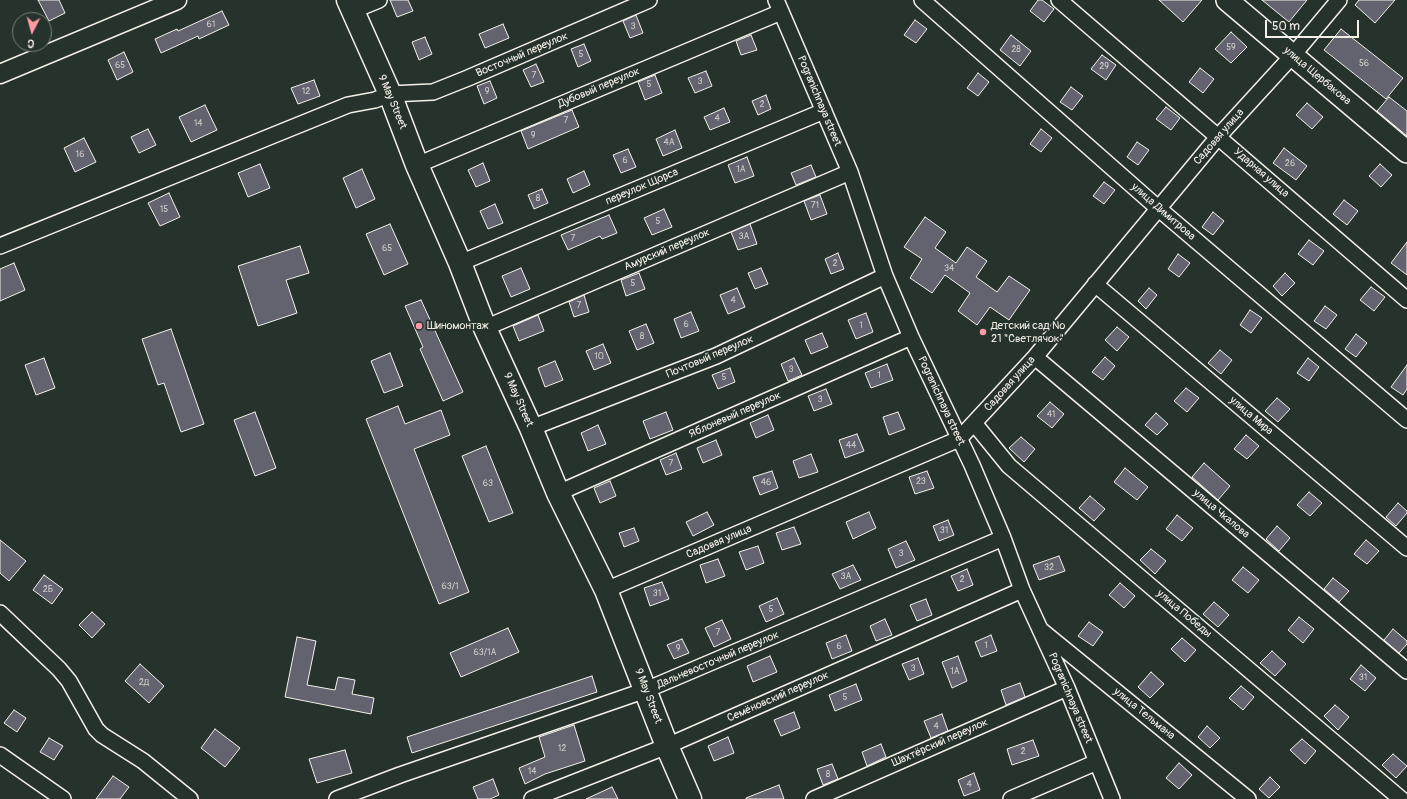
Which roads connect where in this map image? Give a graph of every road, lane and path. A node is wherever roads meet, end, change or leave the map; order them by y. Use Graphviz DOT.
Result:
graph roads {
  1 [pos="177,0"];
  2 [pos="379,0"];
  3 [pos="649,0"];
  4 [pos="922,0"];
  5 [pos="1059,0"];
  6 [pos="1227,0"];
  7 [pos="1339,0"];
  8 [pos="350,6"];
  9 [pos="779,6"];
  10 [pos="1293,56"];
  11 [pos="0,74"];
  12 [pos="390,94"];
  13 [pos="824,111"];
  14 [pos="1218,137"];
  15 [pos="1407,152"];
  16 [pos="417,165"];
  17 [pos="850,172"];
  18 [pos="1159,209"];
  19 [pos="0,246"];
  20 [pos="460,263"];
  21 [pos="885,276"];
  22 [pos="1095,284"];
  23 [pos="1407,300"];
  24 [pos="485,328"];
  25 [pos="911,337"];
  26 [pos="1035,357"];
  27 [pos="1407,420"];
  28 [pos="974,423"];
  29 [pos="530,428"];
  30 [pos="960,439"];
  31 [pos="558,493"];
  32 [pos="1004,538"];
  33 [pos="1407,548"];
  34 [pos="606,590"];
  35 [pos="1022,590"];
  36 [pos="0,613"];
  37 [pos="1040,629"];
  38 [pos="1407,671"];
  39 [pos="1067,688"];
  40 [pos="646,690"];
  41 [pos="667,746"];
  42 [pos="0,755"];
  43 [pos="1097,762"];
  44 [pos="63,799"];
  45 [pos="190,799"];
  46 [pos="337,799"];
  47 [pos="532,799"];
  48 [pos="690,799"];
  49 [pos="814,799"];
  50 [pos="1011,799"];
  51 [pos="1112,799"];
  52 [pos="1248,799"];
  53 [pos="1401,799"];
  1 -- 11 [label="street"];
  2 -- 8 [label="street"];
  3 -- 12 [label="street, Восточный переулок"];
  4 -- 18 [label="street, улица Димитрова"];
  5 -- 14 [label="street, Ударная улица"];
  6 -- 10 [label="main road, улица Щербакова"];
  7 -- 10 [label="street, Садовая улица"];
  8 -- 12 [label="main road, 9 May Street"];
  9 -- 13 [label="street, Pogranichnaya street"];
  9 -- 16 [label="street, Дубовый переулок"];
  10 -- 14 [label="street, Садовая улица"];
  10 -- 15 [label="main road, улица Щербакова"];
  12 -- 16 [label="main road, 9 May Street"];
  12 -- 19 [label="street, Восточный переулок"];
  13 -- 17 [label="street, Pogranichnaya street"];
  13 -- 20 [label="street, переулок Щорса"];
  14 -- 18 [label="street, Садовая улица"];
  14 -- 23 [label="street, Ударная улица"];
  16 -- 20 [label="main road, 9 May Street"];
  17 -- 21 [label="street, Pogranichnaya street"];
  17 -- 24 [label="street, Амурский переулок"];
  18 -- 22 [label="street, Садовая улица"];
  18 -- 27 [label="street, улица Димитрова"];
  20 -- 24 [label="main road, 9 May Street"];
  21 -- 25 [label="street, Pogranichnaya street"];
  21 -- 29 [label="street, Почтовый переулок"];
  22 -- 26 [label="street, Садовая улица"];
  22 -- 33 [label="street, улица Мира"];
  24 -- 29 [label="main road, 9 May Street"];
  25 -- 30 [label="street, Pogranichnaya street"];
  25 -- 31 [label="street, Яблоневый переулок"];
  26 -- 28 [label="street, Садовая улица"];
  26 -- 38 [label="street, улица Чкалова"];
  28 -- 30 [label="street, Садовая улица"];
  28 -- 53 [label="street, улица Победы"];
  29 -- 31 [label="main road, 9 May Street"];
  30 -- 32 [label="street, Pogranichnaya street"];
  30 -- 34 [label="street, Садовая улица"];
  31 -- 34 [label="main road, 9 May Street"];
  32 -- 35 [label="street, Pogranichnaya street"];
  32 -- 40 [label="street, Дальневосточный переулок"];
  34 -- 40 [label="main road, 9 May Street"];
  35 -- 37 [label="street, Pogranichnaya street"];
  35 -- 41 [label="street, Семёновский переулок"];
  36 -- 45 [label="street"];
  37 -- 39 [label="street, Pogranichnaya street"];
  37 -- 52 [label="street, улица Тельмана"];
  39 -- 43 [label="street, Pogranichnaya street"];
  39 -- 49 [label="street, Шахтёрский переулок"];
  40 -- 41 [label="main road, 9 May Street"];
  40 -- 46 [label="street, Дальневосточный переулок"];
  41 -- 47 [label="street, Семёновский переулок"];
  41 -- 48 [label="main road, 9 May Street"];
  42 -- 44 [label="street"];
  43 -- 50 [label="street"];
  43 -- 51 [label="street, Pogranichnaya street"];
}
